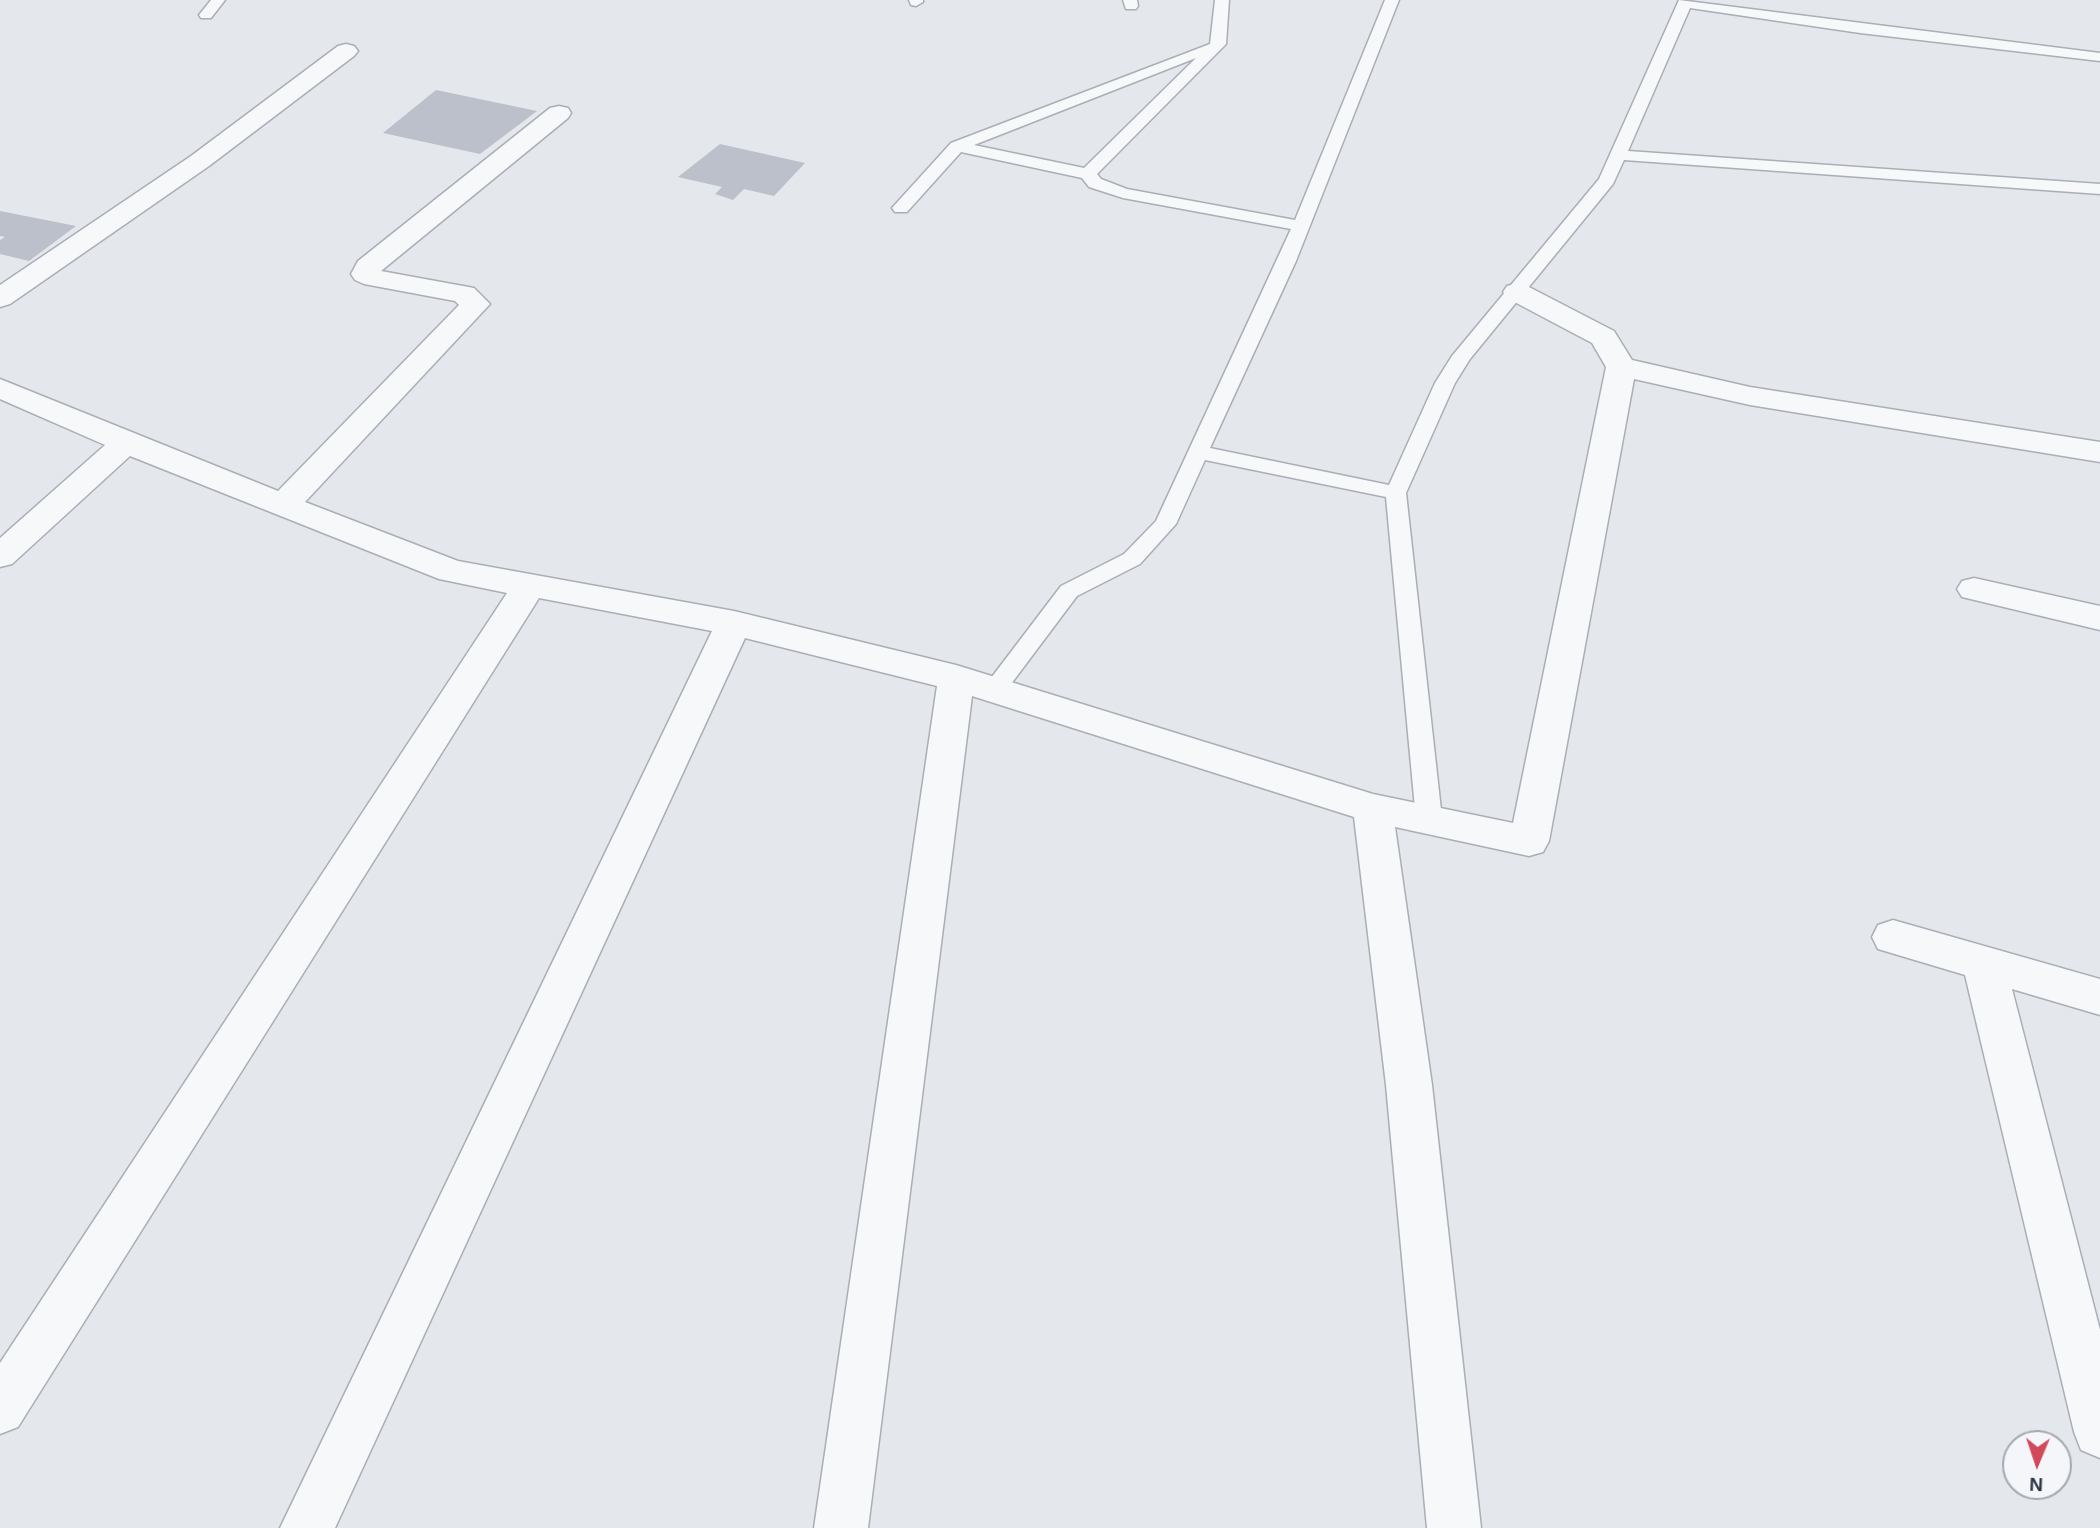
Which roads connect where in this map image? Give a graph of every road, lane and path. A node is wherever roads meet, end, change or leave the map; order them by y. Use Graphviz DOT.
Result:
graph roads {
  1 [pos="218,0"];
  2 [pos="1222,0"];
  3 [pos="1392,0"];
  4 [pos="1686,1"];
  5 [pos="206,15"];
  6 [pos="1219,44"];
  7 [pos="346,51"];
  8 [pos="2100,57"];
  9 [pos="559,113"];
  10 [pos="957,146"];
  11 [pos="1619,155"];
  12 [pos="1088,174"];
  13 [pos="2100,189"];
  14 [pos="901,208"];
  15 [pos="1301,226"];
  16 [pos="1517,292"];
  17 [pos="0,298"];
  18 [pos="1621,367"];
  19 [pos="0,388"];
  20 [pos="125,443"];
  21 [pos="1198,452"];
  22 [pos="2100,452"];
  23 [pos="1395,493"];
  24 [pos="283,505"];
  25 [pos="0,556"];
  26 [pos="530,585"];
  27 [pos="1974,589"];
  28 [pos="2100,618"];
  29 [pos="734,623"];
  30 [pos="975,684"];
  31 [pos="1373,808"];
  32 [pos="1429,819"];
  33 [pos="1893,937"];
  34 [pos="1984,964"];
  35 [pos="2100,997"];
  36 [pos="0,1409"];
  37 [pos="2100,1432"];
  38 [pos="307,1528"];
  39 [pos="841,1528"];
  40 [pos="1454,1528"];
  1 -- 5 [label="lane"];
  2 -- 6 [label="lane"];
  3 -- 15 [label="lane"];
  4 -- 8 [label="lane"];
  4 -- 11 [label="lane"];
  6 -- 10 [label="lane"];
  6 -- 12 [label="lane"];
  7 -- 17 [label="street"];
  9 -- 24 [label="street"];
  10 -- 12 [label="lane"];
  10 -- 14 [label="lane"];
  11 -- 13 [label="lane"];
  11 -- 16 [label="lane"];
  12 -- 15 [label="lane"];
  15 -- 21 [label="lane"];
  16 -- 18 [label="street"];
  16 -- 23 [label="lane"];
  18 -- 22 [label="street"];
  18 -- 32 [label="street"];
  19 -- 20 [label="street"];
  20 -- 24 [label="street"];
  20 -- 25 [label="street"];
  21 -- 23 [label="lane"];
  21 -- 30 [label="lane"];
  23 -- 32 [label="lane"];
  24 -- 26 [label="street"];
  26 -- 29 [label="street"];
  26 -- 36 [label="street"];
  27 -- 28 [label="street"];
  29 -- 30 [label="street"];
  29 -- 38 [label="street"];
  30 -- 31 [label="street"];
  30 -- 39 [label="street"];
  31 -- 32 [label="street"];
  31 -- 40 [label="street"];
  33 -- 34 [label="street"];
  34 -- 35 [label="street"];
  34 -- 37 [label="street"];
}
